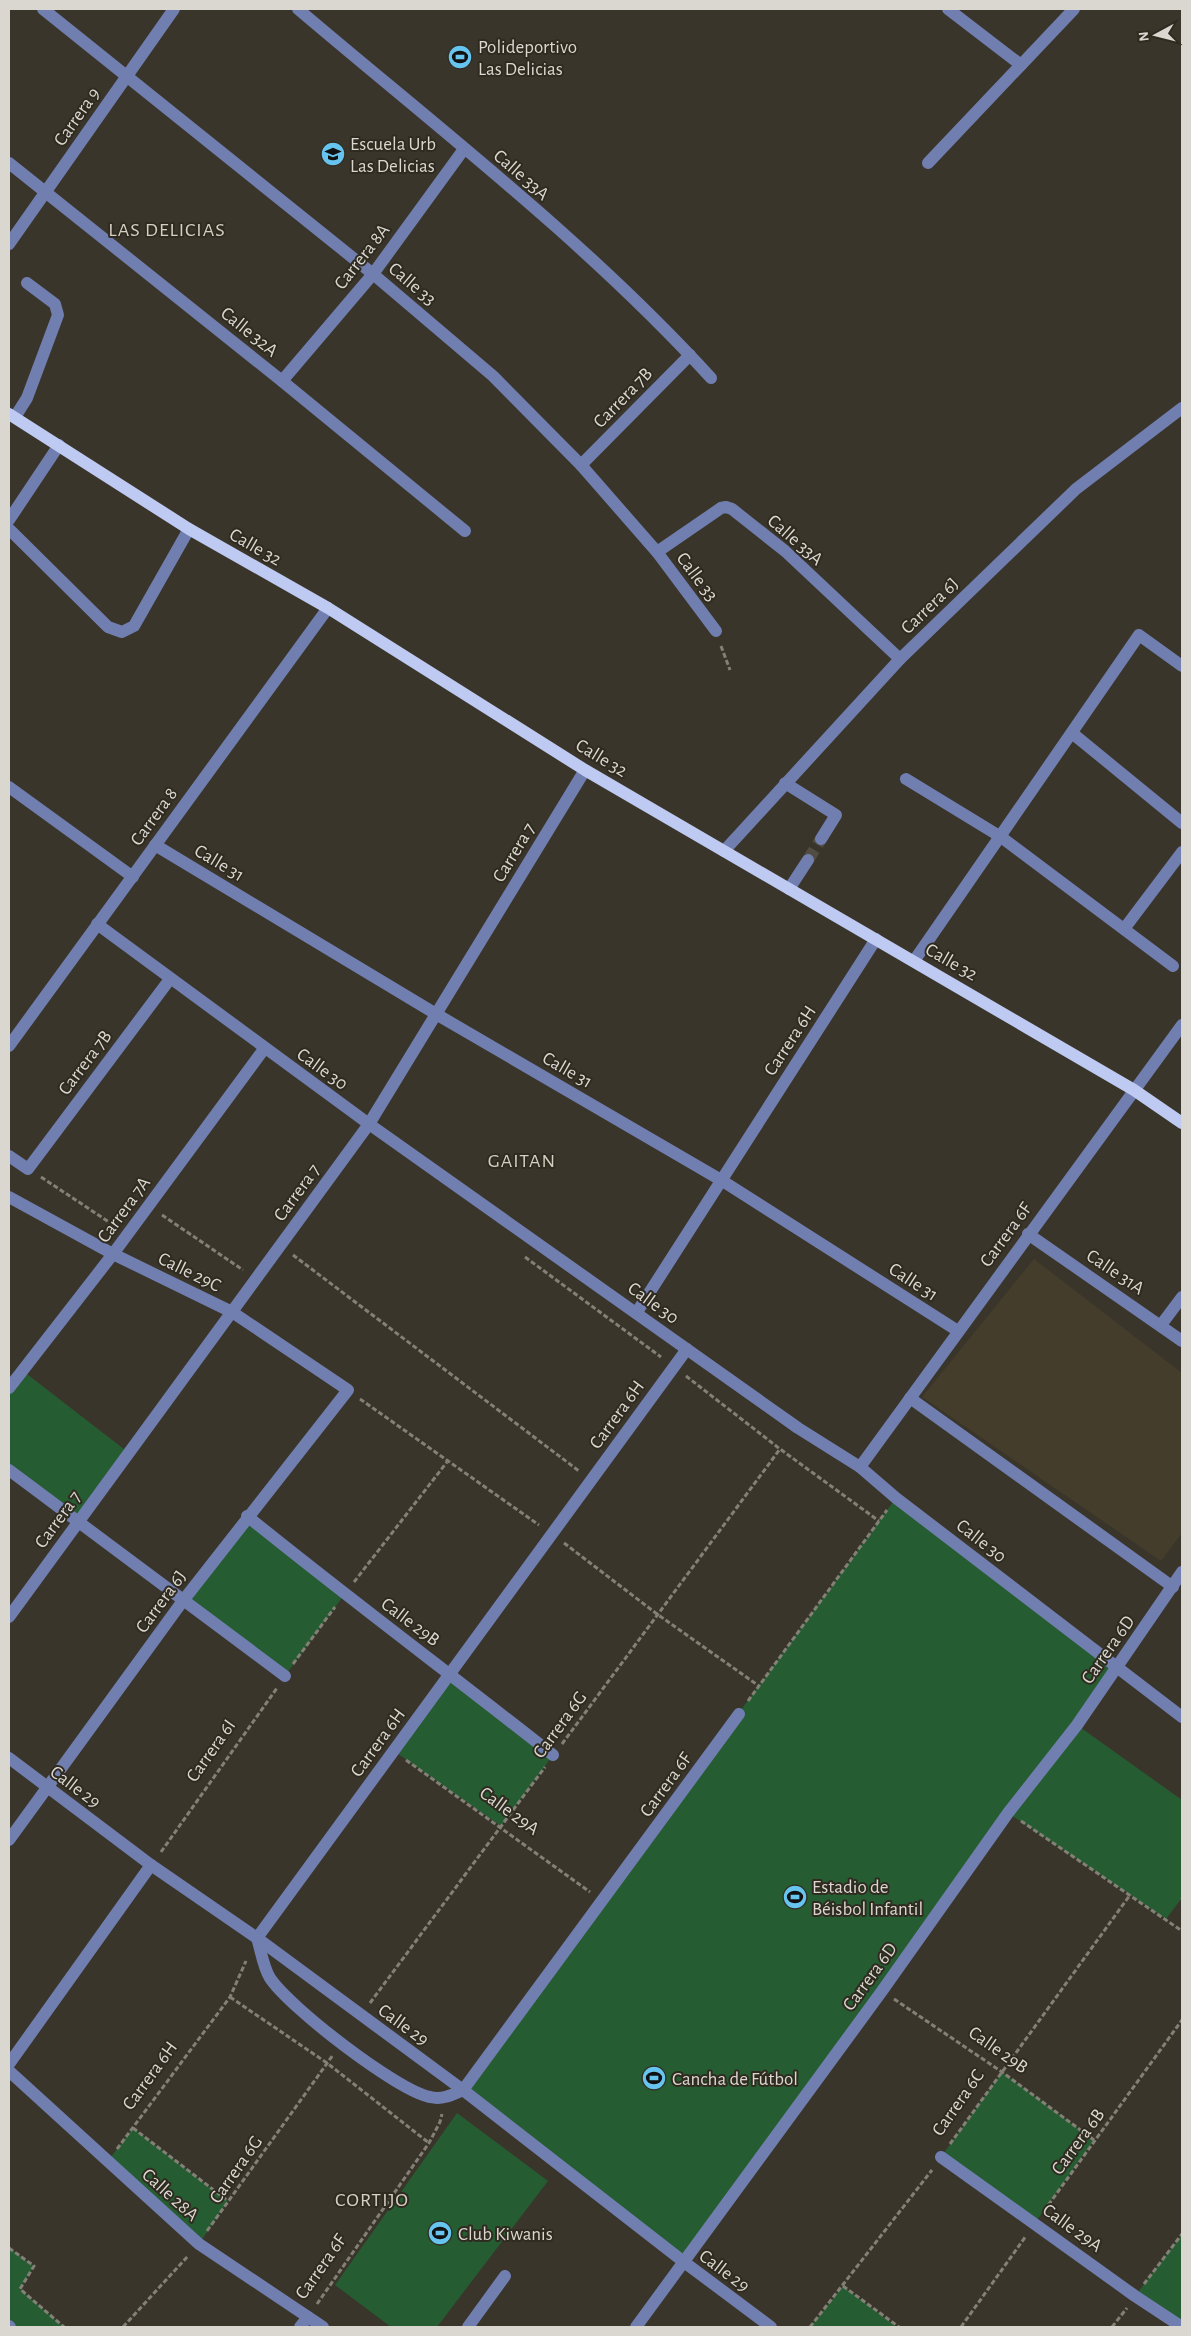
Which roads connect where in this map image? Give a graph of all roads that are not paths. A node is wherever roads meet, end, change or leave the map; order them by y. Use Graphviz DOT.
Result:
graph roads {
  1 [pos="43,9"];
  2 [pos="174,9"];
  3 [pos="298,9"];
  4 [pos="948,9"];
  5 [pos="1074,9"];
  6 [pos="1020,65"];
  7 [pos="128,75"];
  8 [pos="464,149"];
  9 [pos="9,163"];
  10 [pos="928,163"];
  11 [pos="46,191"];
  12 [pos="9,244"];
  13 [pos="373,274"];
  14 [pos="27,283"];
  15 [pos="690,355"];
  16 [pos="711,378"];
  17 [pos="282,381"];
  18 [pos="1182,408"];
  19 [pos="12,415"];
  20 [pos="59,445"];
  21 [pos="581,466"];
  22 [pos="9,520"];
  23 [pos="9,529"];
  24 [pos="190,529"];
  25 [pos="465,531"];
  26 [pos="656,552"];
  27 [pos="328,608"];
  28 [pos="716,631"];
  29 [pos="900,659"];
  30 [pos="1182,666"];
  31 [pos="1072,732"];
  32 [pos="585,770"];
  33 [pos="906,779"];
  34 [pos="785,782"];
  35 [pos="9,786"];
  36 [pos="1182,823"];
  37 [pos="1001,836"];
  38 [pos="821,839"];
  39 [pos="155,845"];
  40 [pos="724,851"];
  41 [pos="1182,852"];
  42 [pos="808,860"];
  43 [pos="133,877"];
  44 [pos="790,889"];
  45 [pos="97,924"];
  46 [pos="1124,929"];
  47 [pos="876,939"];
  48 [pos="914,960"];
  49 [pos="1173,966"];
  50 [pos="170,979"];
  51 [pos="436,1014"];
  52 [pos="1182,1024"];
  53 [pos="9,1046"];
  54 [pos="264,1049"];
  55 [pos="1134,1090"];
  56 [pos="369,1124"];
  57 [pos="1182,1124"];
  58 [pos="9,1156"];
  59 [pos="721,1180"];
  60 [pos="9,1197"];
  61 [pos="1028,1234"];
  62 [pos="113,1254"];
  63 [pos="1182,1297"];
  64 [pos="235,1308"];
  65 [pos="638,1312"];
  66 [pos="1161,1325"];
  67 [pos="958,1331"];
  68 [pos="1182,1341"];
  69 [pos="687,1349"];
  70 [pos="9,1388"];
  71 [pos="348,1390"];
  72 [pos="910,1398"];
  73 [pos="860,1467"];
  74 [pos="9,1470"];
  75 [pos="247,1516"];
  76 [pos="78,1522"];
  77 [pos="1182,1572"];
  78 [pos="1172,1586"];
  79 [pos="182,1602"];
  80 [pos="9,1617"];
  81 [pos="1117,1668"];
  82 [pos="450,1674"];
  83 [pos="285,1676"];
  84 [pos="739,1714"];
  85 [pos="1182,1718"];
  86 [pos="553,1755"];
  87 [pos="9,1758"];
  88 [pos="48,1789"];
  89 [pos="9,1840"];
  90 [pos="151,1865"];
  91 [pos="257,1938"];
  92 [pos="9,2064"];
  93 [pos="9,2071"];
  94 [pos="463,2090"];
  95 [pos="941,2157"];
  96 [pos="684,2262"];
  97 [pos="505,2276"];
  98 [pos="304,2322"];
  99 [pos="323,2327"];
  100 [pos="468,2327"];
  101 [pos="636,2327"];
  102 [pos="771,2327"];
  103 [pos="1182,2327"];
  1 -- 7 [label="street, Calle 33"];
  2 -- 7 [label="street, Carrera 9"];
  3 -- 8 [label="street, Calle 33A"];
  4 -- 6 [label="street"];
  5 -- 6 [label="street"];
  6 -- 10 [label="street"];
  7 -- 11 [label="street, Carrera 9"];
  7 -- 13 [label="street, Calle 33"];
  8 -- 13 [label="street, Carrera 8A"];
  8 -- 15 [label="street, Calle 33A"];
  9 -- 11 [label="street, Calle 32A"];
  11 -- 12 [label="street, Carrera 9"];
  11 -- 17 [label="street, Calle 32A"];
  13 -- 17 [label="street, Carrera 8A"];
  13 -- 21 [label="street, Calle 33"];
  14 -- 19 [label="street"];
  15 -- 16 [label="street, Calle 33A"];
  15 -- 21 [label="street, Carrera 7B"];
  17 -- 25 [label="street, Calle 32A"];
  18 -- 29 [label="street, Carrera 6J"];
  19 -- 20 [label="main road, Calle 32"];
  20 -- 22 [label="street"];
  20 -- 24 [label="main road, Calle 32"];
  21 -- 26 [label="street, Calle 33"];
  23 -- 24 [label="street"];
  24 -- 27 [label="main road, Calle 32"];
  26 -- 28 [label="street, Calle 33"];
  26 -- 29 [label="street, Calle 33A"];
  27 -- 32 [label="main road, Calle 32"];
  27 -- 39 [label="street, Carrera 8"];
  29 -- 34 [label="street, Carrera 6J"];
  30 -- 31 [label="street"];
  31 -- 36 [label="street"];
  31 -- 37 [label="street"];
  32 -- 40 [label="main road, Calle 32"];
  32 -- 51 [label="street, Carrera 7"];
  33 -- 37 [label="street"];
  34 -- 38 [label="street"];
  34 -- 40 [label="street, Carrera 6J"];
  35 -- 43 [label="street"];
  37 -- 46 [label="street"];
  37 -- 48 [label="street"];
  39 -- 43 [label="street, Carrera 8"];
  39 -- 51 [label="street, Calle 31"];
  40 -- 44 [label="main road, Calle 32"];
  41 -- 46 [label="street"];
  42 -- 44 [label="street"];
  43 -- 45 [label="street, Carrera 8"];
  44 -- 47 [label="main road, Calle 32"];
  45 -- 50 [label="street, Calle 30"];
  45 -- 53 [label="street, Carrera 8"];
  46 -- 49 [label="street"];
  47 -- 48 [label="main road, Calle 32"];
  47 -- 59 [label="street, Carrera 6H"];
  48 -- 55 [label="main road, Calle 32"];
  50 -- 54 [label="street, Calle 30"];
  50 -- 58 [label="street, Carrera 7B"];
  51 -- 56 [label="street, Carrera 7"];
  51 -- 59 [label="street, Calle 31"];
  52 -- 55 [label="street, Carrera 6F"];
  54 -- 56 [label="street, Calle 30"];
  54 -- 62 [label="street, Carrera 7A"];
  55 -- 57 [label="main road, Calle 32"];
  55 -- 61 [label="street, Carrera 6F"];
  56 -- 64 [label="street, Carrera 7"];
  56 -- 65 [label="street, Calle 30"];
  59 -- 65 [label="street, Carrera 6H"];
  59 -- 67 [label="street, Calle 31"];
  60 -- 62 [label="street, Calle 29C"];
  61 -- 66 [label="street, Calle 31A"];
  61 -- 67 [label="street, Carrera 6F"];
  62 -- 64 [label="street, Calle 29C"];
  62 -- 70 [label="street, Carrera 7A"];
  63 -- 66 [label="street"];
  64 -- 71 [label="street, Calle 29C"];
  64 -- 76 [label="street, Carrera 7"];
  65 -- 69 [label="street, Calle 30"];
  66 -- 68 [label="street, Calle 31A"];
  67 -- 72 [label="street, Carrera 6F"];
  69 -- 73 [label="street, Calle 30"];
  69 -- 82 [label="street, Carrera 6H"];
  71 -- 75 [label="street, Carrera 6J"];
  72 -- 73 [label="street, Carrera 6F"];
  72 -- 78 [label="street"];
  73 -- 81 [label="street, Calle 30"];
  74 -- 76 [label="street"];
  75 -- 79 [label="street, Carrera 6J"];
  75 -- 82 [label="street, Calle 29B"];
  76 -- 79 [label="street"];
  76 -- 80 [label="street, Carrera 7"];
  77 -- 78 [label="street, Carrera 6D"];
  78 -- 81 [label="street, Carrera 6D"];
  79 -- 83 [label="street"];
  79 -- 88 [label="street, Carrera 6J"];
  81 -- 85 [label="street, Calle 30"];
  81 -- 96 [label="street, Carrera 6D"];
  82 -- 86 [label="street, Calle 29B"];
  82 -- 91 [label="street, Carrera 6H"];
  84 -- 94 [label="street, Carrera 6F"];
  87 -- 88 [label="street, Calle 29"];
  88 -- 89 [label="street, Carrera 6J"];
  88 -- 90 [label="street, Calle 29"];
  90 -- 91 [label="street, Calle 29"];
  90 -- 92 [label="street"];
  91 -- 94 [label="street, Calle 29"];
  91 -- 94 [label="street"];
  93 -- 98 [label="street, Calle 28A"];
  94 -- 96 [label="street, Calle 29"];
  95 -- 103 [label="street, Calle 29A"];
  96 -- 101 [label="street, Carrera 6D"];
  96 -- 102 [label="street, Calle 29"];
  97 -- 100 [label="street"];
  98 -- 99 [label="street, Calle 28A"];
}
